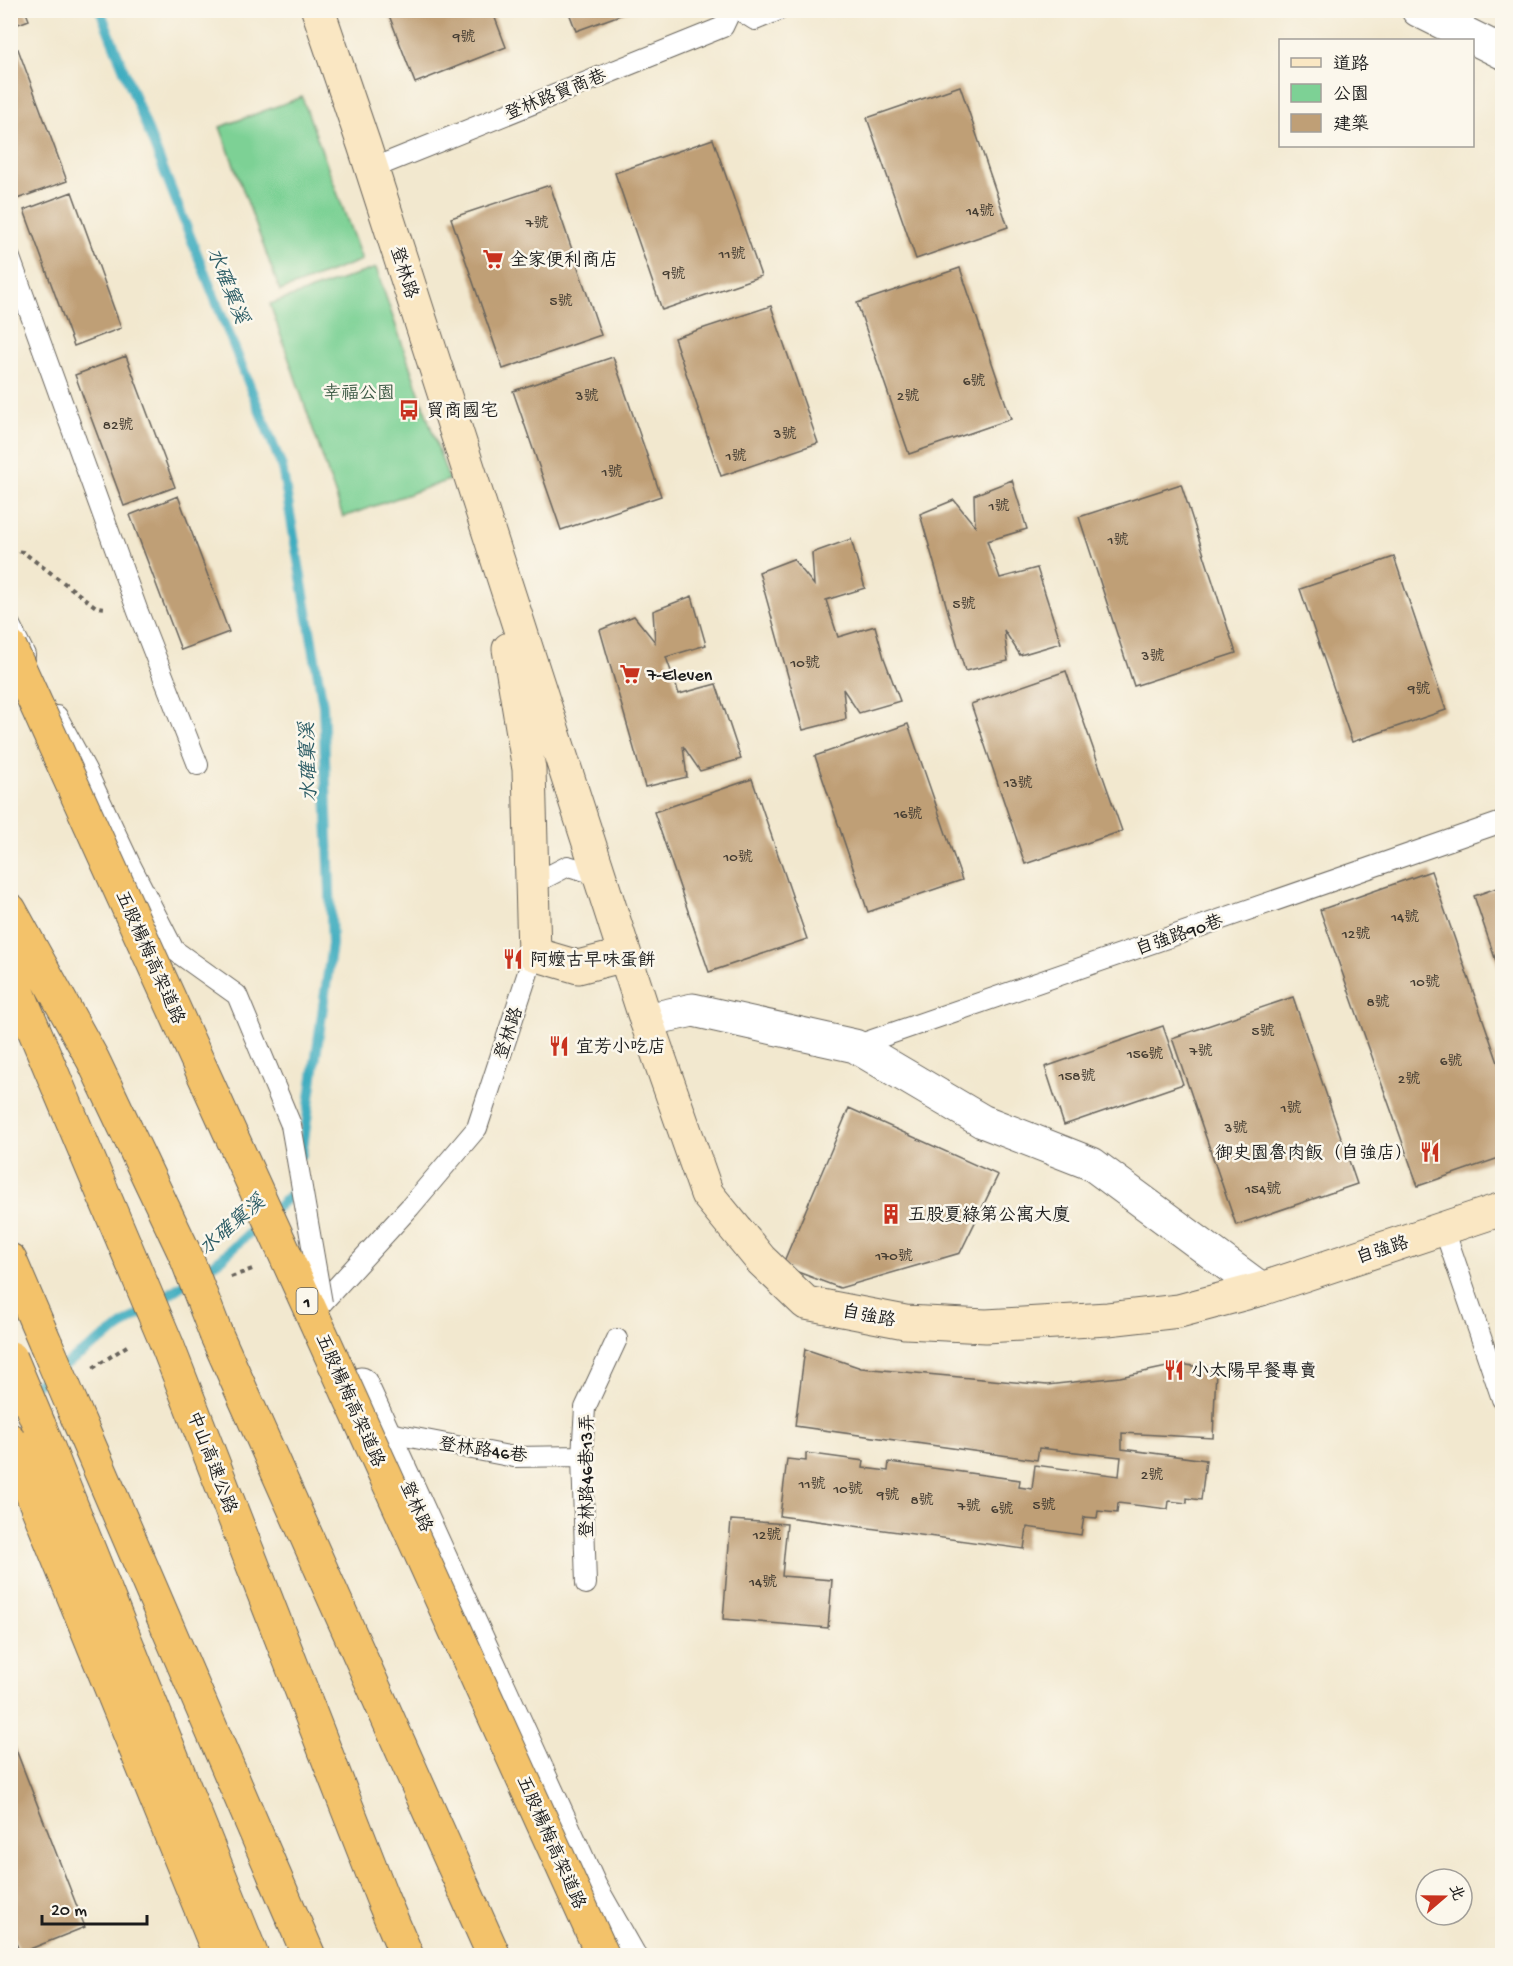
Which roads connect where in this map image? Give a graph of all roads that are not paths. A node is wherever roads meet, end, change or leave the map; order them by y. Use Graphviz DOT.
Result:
graph roads {
  1 [pos="318,10"];
  2 [pos="731,10"];
  3 [pos="739,10"];
  4 [pos="779,10"];
  5 [pos="1418,10"];
  6 [pos="1503,52"];
  7 [pos="371,169"];
  8 [pos="10,258"];
  9 [pos="490,535"];
  10 [pos="10,625"];
  11 [pos="10,647"];
  12 [pos="198,765"];
  13 [pos="1503,822"];
  14 [pos="599,875"];
  15 [pos="533,884"];
  16 [pos="10,910"];
  17 [pos="534,954"];
  18 [pos="625,955"];
  19 [pos="10,973"];
  20 [pos="646,1020"];
  21 [pos="855,1046"];
  22 [pos="1503,1209"];
  23 [pos="1444,1229"];
  24 [pos="10,1260"];
  25 [pos="1261,1289"];
  26 [pos="322,1303"];
  27 [pos="617,1339"];
  28 [pos="11,1357"];
  29 [pos="1503,1398"];
  30 [pos="384,1432"];
  31 [pos="25,1433"];
  32 [pos="582,1456"];
  33 [pos="586,1584"];
  34 [pos="220,1956"];
  35 [pos="252,1956"];
  36 [pos="309,1956"];
  37 [pos="407,1956"];
  38 [pos="494,1956"];
  39 [pos="603,1956"];
  40 [pos="629,1956"];
  1 -- 7 [label="street, 登林路"];
  2 -- 7 [label="lane, 登林路貿商巷"];
  3 -- 4 [label="lane"];
  5 -- 6 [label="street"];
  7 -- 9 [label="street, 登林路"];
  8 -- 12 [label="lane"];
  9 -- 14 [label="street, 登林路"];
  9 -- 15 [label="street, 登林路"];
  10 -- 26 [label="lane, bridge"];
  11 -- 39 [label="highway, 五股楊梅高架道路 / 1, bridge"];
  13 -- 21 [label="lane, 自強路90巷"];
  14 -- 15 [label="lane"];
  14 -- 18 [label="street, 登林路"];
  15 -- 17 [label="street, 登林路"];
  16 -- 38 [label="highway, bridge"];
  17 -- 18 [label="street"];
  17 -- 26 [label="lane, 登林路"];
  18 -- 20 [label="street, 自強路"];
  19 -- 37 [label="highway, 中山高速公路, bridge"];
  20 -- 21 [label="street"];
  20 -- 25 [label="street, 自強路"];
  21 -- 25 [label="street"];
  22 -- 23 [label="street, 自強路"];
  23 -- 25 [label="street, 自強路"];
  23 -- 29 [label="lane"];
  24 -- 36 [label="highway, bridge"];
  26 -- 30 [label="street, 登林路"];
  27 -- 32 [label="lane, 登林路46巷13弄"];
  28 -- 31 [label="highway, bridge"];
  30 -- 32 [label="lane, 登林路46巷"];
  30 -- 40 [label="street, 登林路"];
  31 -- 34 [label="highway"];
  31 -- 35 [label="highway"];
  32 -- 33 [label="lane, 登林路46巷13弄"];
}
